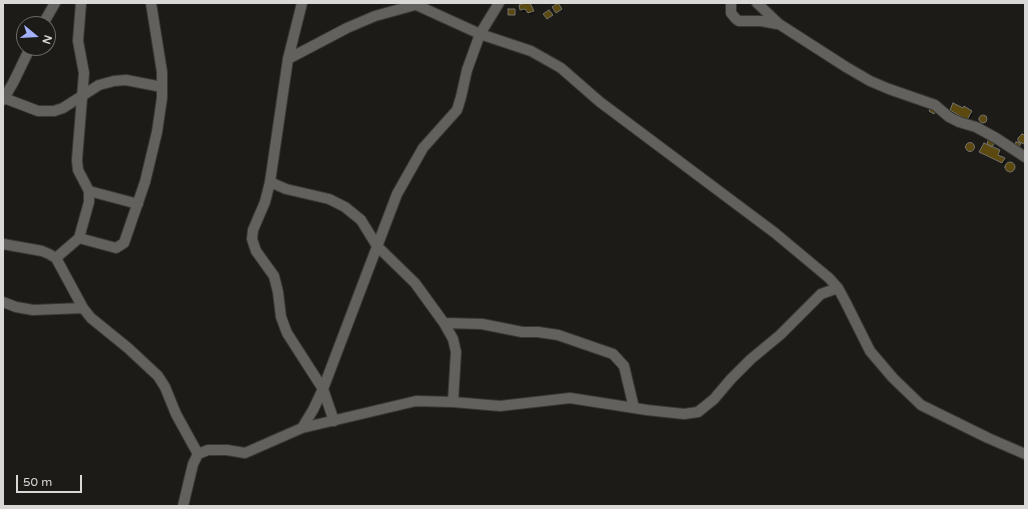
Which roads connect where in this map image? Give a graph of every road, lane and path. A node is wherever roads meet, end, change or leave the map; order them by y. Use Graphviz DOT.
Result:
graph roads {
  1 [pos="55,3"];
  2 [pos="81,3"];
  3 [pos="152,3"];
  4 [pos="302,3"];
  5 [pos="500,3"];
  6 [pos="731,3"];
  7 [pos="757,3"];
  8 [pos="414,4"];
  9 [pos="48,16"];
  10 [pos="779,24"];
  11 [pos="480,34"];
  12 [pos="26,56"];
  13 [pos="288,59"];
  14 [pos="162,87"];
  15 [pos="83,96"];
  16 [pos="4,99"];
  17 [pos="1025,158"];
  18 [pos="270,182"];
  19 [pos="89,191"];
  20 [pos="138,204"];
  21 [pos="79,238"];
  22 [pos="3,244"];
  23 [pos="377,246"];
  24 [pos="56,258"];
  25 [pos="838,288"];
  26 [pos="3,302"];
  27 [pos="83,308"];
  28 [pos="444,323"];
  29 [pos="323,390"];
  30 [pos="453,402"];
  31 [pos="634,408"];
  32 [pos="334,421"];
  33 [pos="302,428"];
  34 [pos="198,454"];
  35 [pos="1025,454"];
  36 [pos="183,506"];
  1 -- 9 [label="street"];
  2 -- 15 [label="street"];
  3 -- 14 [label="street"];
  4 -- 13 [label="street"];
  5 -- 11 [label="street"];
  6 -- 10 [label="street"];
  7 -- 10 [label="street"];
  8 -- 11 [label="street"];
  8 -- 13 [label="street"];
  10 -- 17 [label="street"];
  11 -- 23 [label="street"];
  11 -- 25 [label="street"];
  12 -- 16 [label="street"];
  13 -- 18 [label="street"];
  14 -- 15 [label="street"];
  14 -- 20 [label="street"];
  15 -- 16 [label="street"];
  15 -- 19 [label="street"];
  18 -- 23 [label="street"];
  18 -- 29 [label="street"];
  19 -- 20 [label="street"];
  19 -- 21 [label="street"];
  20 -- 21 [label="street"];
  21 -- 24 [label="street"];
  22 -- 24 [label="street"];
  23 -- 28 [label="street"];
  23 -- 29 [label="street"];
  24 -- 27 [label="street"];
  25 -- 31 [label="street"];
  25 -- 35 [label="street"];
  26 -- 27 [label="street"];
  27 -- 34 [label="street"];
  28 -- 30 [label="street"];
  28 -- 31 [label="street"];
  29 -- 32 [label="street"];
  29 -- 33 [label="street"];
  30 -- 31 [label="street"];
  30 -- 32 [label="street"];
  32 -- 33 [label="street"];
  33 -- 34 [label="street"];
  34 -- 36 [label="street"];
}
